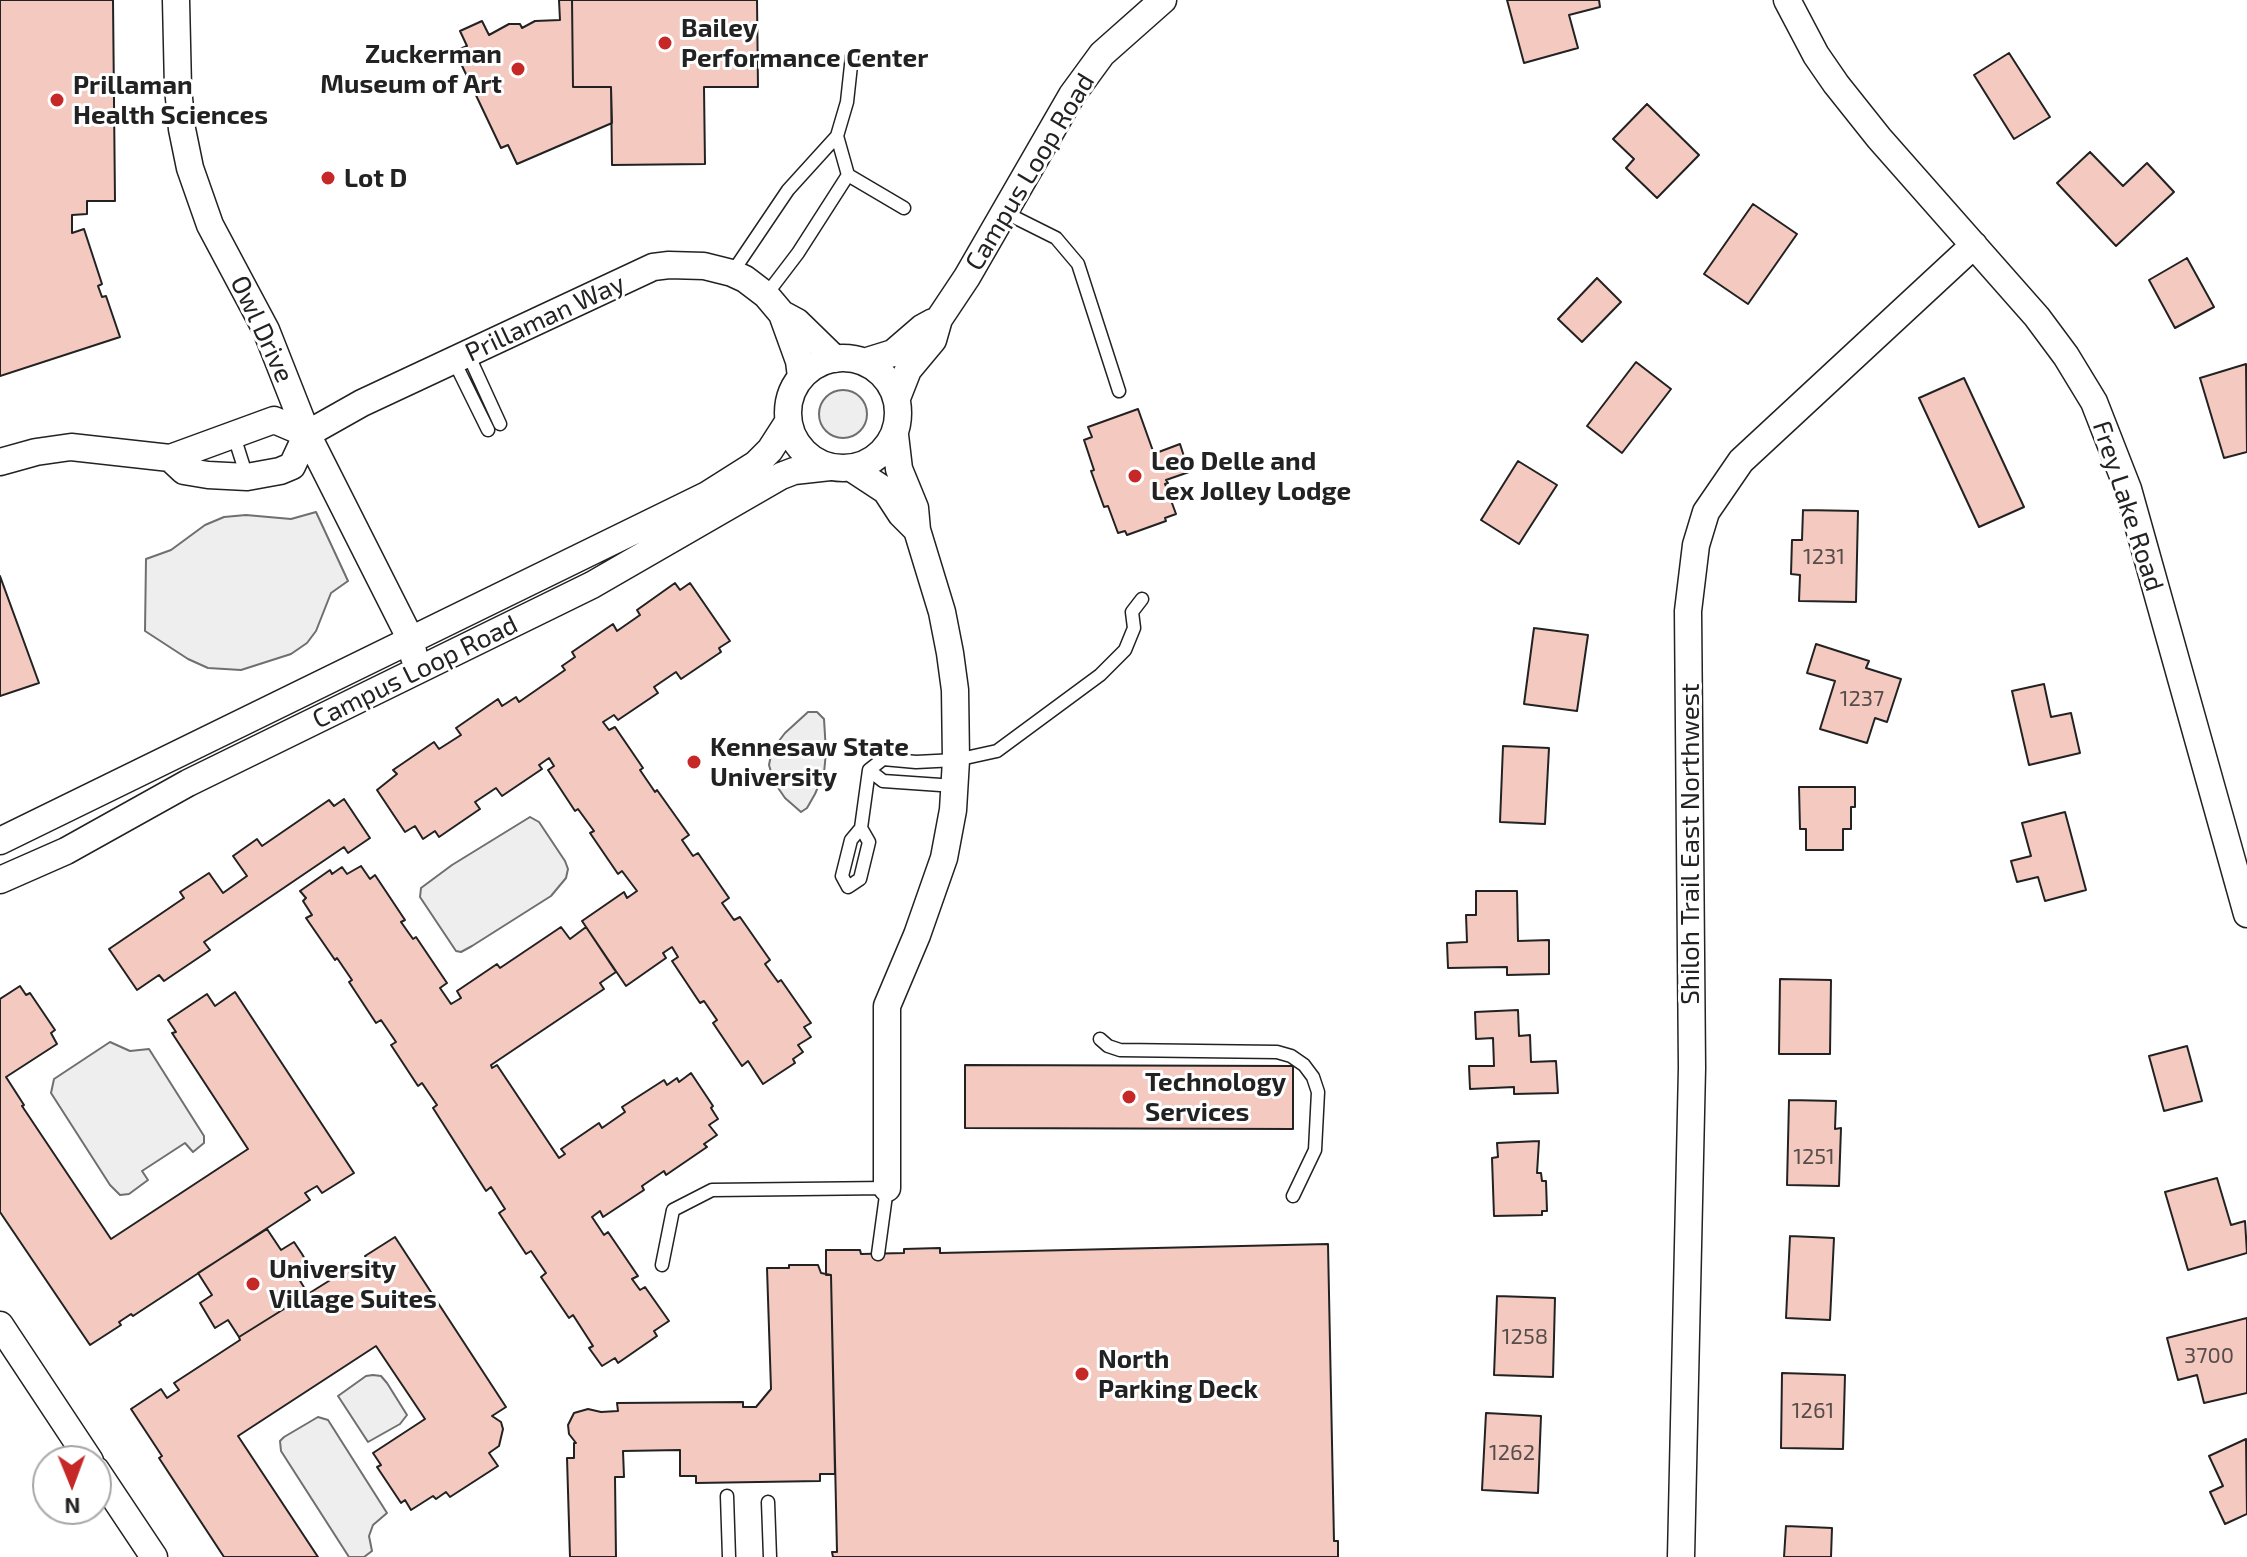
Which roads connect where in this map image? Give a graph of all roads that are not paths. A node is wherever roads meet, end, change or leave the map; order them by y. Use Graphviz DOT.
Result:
graph roads {
  1 [pos="176,0"];
  2 [pos="1163,0"];
  3 [pos="1787,0"];
  4 [pos="852,56"];
  5 [pos="837,136"];
  6 [pos="848,175"];
  7 [pos="904,208"];
  8 [pos="1004,212"];
  9 [pos="1974,245"];
  10 [pos="732,273"];
  11 [pos="774,304"];
  12 [pos="939,319"];
  13 [pos="461,357"];
  14 [pos="835,359"];
  15 [pos="864,362"];
  16 [pos="801,377"];
  17 [pos="1119,391"];
  18 [pos="897,398"];
  19 [pos="788,422"];
  20 [pos="494,427"];
  21 [pos="307,434"];
  22 [pos="895,435"];
  23 [pos="234,436"];
  24 [pos="170,458"];
  25 [pos="0,462"];
  26 [pos="840,467"];
  27 [pos="247,477"];
  28 [pos="917,530"];
  29 [pos="1142,599"];
  30 [pos="411,640"];
  31 [pos="412,673"];
  32 [pos="869,770"];
  33 [pos="956,773"];
  34 [pos="0,841"];
  35 [pos="0,880"];
  36 [pos="848,887"];
  37 [pos="2247,914"];
  38 [pos="1100,1039"];
  39 [pos="887,1188"];
  40 [pos="1293,1196"];
  41 [pos="878,1254"];
  42 [pos="662,1265"];
  43 [pos="0,1325"];
  44 [pos="79,1445"];
  45 [pos="112,1494"];
  46 [pos="727,1496"];
  47 [pos="768,1502"];
  48 [pos="154,1557"];
  49 [pos="729,1557"];
  50 [pos="770,1557"];
  51 [pos="1681,1557"];
  1 -- 21 [label="street, Owl Drive"];
  2 -- 8 [label="street, Campus Loop Road"];
  3 -- 9 [label="street, Frey Lake Road"];
  4 -- 5 [label="lane"];
  5 -- 6 [label="lane"];
  5 -- 10 [label="lane"];
  6 -- 7 [label="lane"];
  6 -- 11 [label="lane"];
  8 -- 12 [label="street, Campus Loop Road"];
  8 -- 17 [label="lane"];
  9 -- 37 [label="street, Frey Lake Road"];
  9 -- 51 [label="street, Shiloh Trail East Northwest"];
  10 -- 11 [label="street, Prillaman Way"];
  10 -- 13 [label="street, Prillaman Way"];
  11 -- 14 [label="street, Prillaman Way"];
  11 -- 16 [label="street"];
  12 -- 15 [label="street, Campus Loop Road"];
  12 -- 18 [label="street, Campus Loop Road"];
  13 -- 20 [label="lane"];
  13 -- 21 [label="street, Prillaman Way"];
  14 -- 15 [label="street"];
  14 -- 16 [label="street"];
  15 -- 18 [label="street"];
  16 -- 19 [label="street"];
  18 -- 22 [label="street"];
  19 -- 26 [label="street"];
  19 -- 30 [label="street, Campus Loop Road"];
  21 -- 23 [label="street"];
  21 -- 27 [label="street"];
  21 -- 30 [label="street, Owl Drive"];
  22 -- 26 [label="street"];
  22 -- 28 [label="street"];
  23 -- 24 [label="street"];
  23 -- 27 [label="lane"];
  24 -- 25 [label="street"];
  24 -- 27 [label="street"];
  26 -- 28 [label="street"];
  26 -- 31 [label="street, Campus Loop Road"];
  28 -- 33 [label="street"];
  29 -- 33 [label="lane"];
  30 -- 31 [label="street"];
  30 -- 34 [label="street, Campus Loop Road"];
  31 -- 35 [label="street, Campus Loop Road"];
  32 -- 33 [label="lane"];
  32 -- 33 [label="lane"];
  32 -- 36 [label="lane"];
  33 -- 39 [label="street"];
  38 -- 40 [label="lane"];
  39 -- 41 [label="lane"];
  39 -- 42 [label="lane"];
  43 -- 44 [label="street"];
  45 -- 48 [label="street"];
  46 -- 49 [label="lane"];
  47 -- 50 [label="lane"];
}
